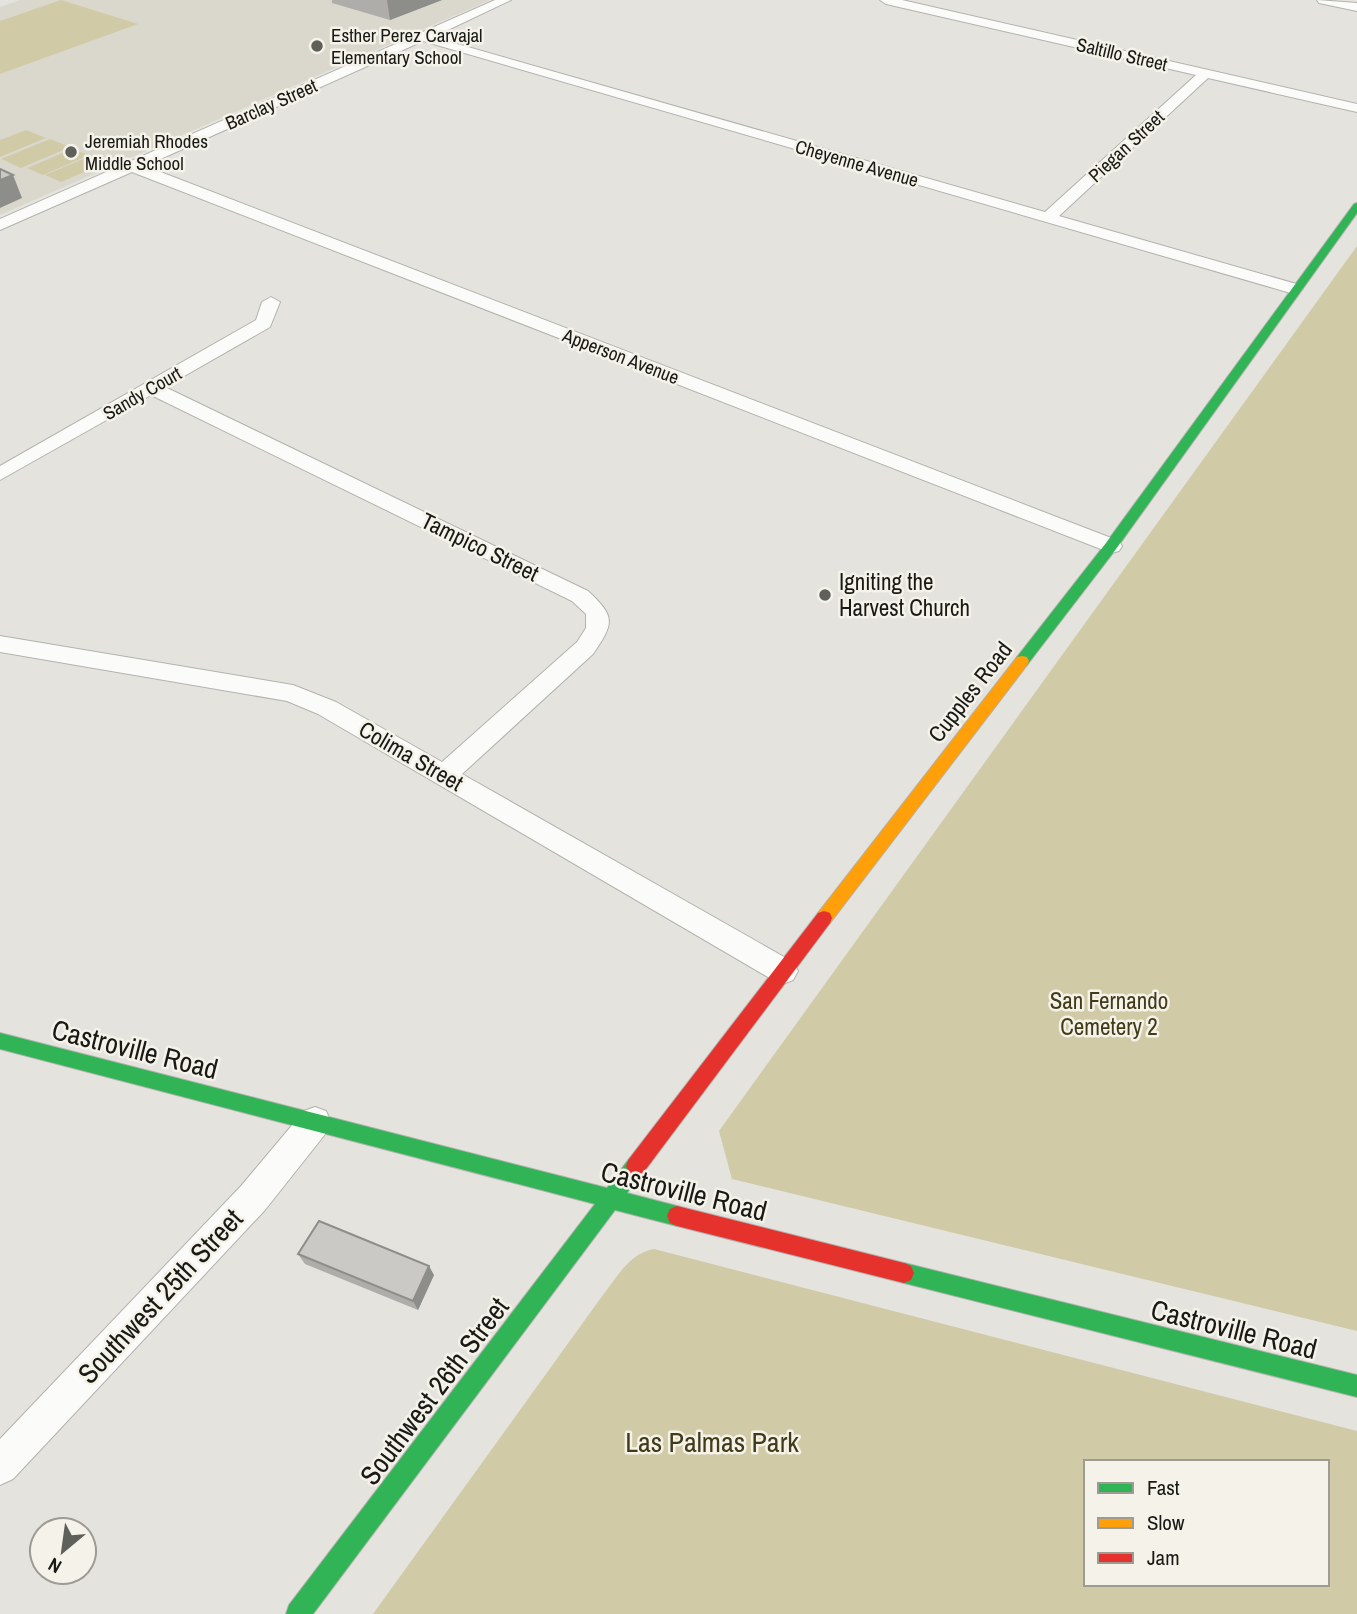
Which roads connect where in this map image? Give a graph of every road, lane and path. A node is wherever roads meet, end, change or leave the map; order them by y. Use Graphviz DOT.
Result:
graph roads {
  1 [pos="505,0"];
  2 [pos="886,0"];
  3 [pos="1323,0"];
  4 [pos="1357,7"];
  5 [pos="421,37"];
  6 [pos="1205,74"];
  7 [pos="1357,108"];
  8 [pos="131,166"];
  9 [pos="1357,206"];
  10 [pos="1048,218"];
  11 [pos="0,225"];
  12 [pos="1294,289"];
  13 [pos="271,302"];
  14 [pos="151,388"];
  15 [pos="0,474"];
  16 [pos="1111,546"];
  17 [pos="0,643"];
  18 [pos="444,775"];
  19 [pos="783,971"];
  20 [pos="0,1041"];
  21 [pos="316,1122"];
  22 [pos="612,1200"];
  23 [pos="1357,1386"];
  24 [pos="0,1466"];
  25 [pos="298,1614"];
  1 -- 5 [label="street, Barclay Street"];
  2 -- 6 [label="street, Saltillo Street"];
  3 -- 4 [label="street"];
  5 -- 8 [label="street, Barclay Street"];
  5 -- 10 [label="street, Cheyenne Avenue"];
  6 -- 7 [label="street, Saltillo Street"];
  6 -- 10 [label="street, Piegan Street"];
  8 -- 11 [label="street, Barclay Street"];
  8 -- 16 [label="street, Apperson Avenue"];
  9 -- 12 [label="street, Cupples Road"];
  10 -- 12 [label="street, Cheyenne Avenue"];
  12 -- 16 [label="street, Cupples Road"];
  13 -- 14 [label="street, Sandy Court"];
  14 -- 15 [label="street, Sandy Court"];
  14 -- 18 [label="street, Tampico Street"];
  16 -- 19 [label="street, Cupples Road"];
  17 -- 18 [label="street, Colima Street"];
  18 -- 19 [label="street, Colima Street"];
  19 -- 22 [label="street, Cupples Road"];
  20 -- 21 [label="street, Castroville Road"];
  21 -- 22 [label="street, Castroville Road"];
  21 -- 24 [label="street, Southwest 25th Street"];
  22 -- 23 [label="street, Castroville Road"];
  22 -- 25 [label="street, Southwest 26th Street"];
}
